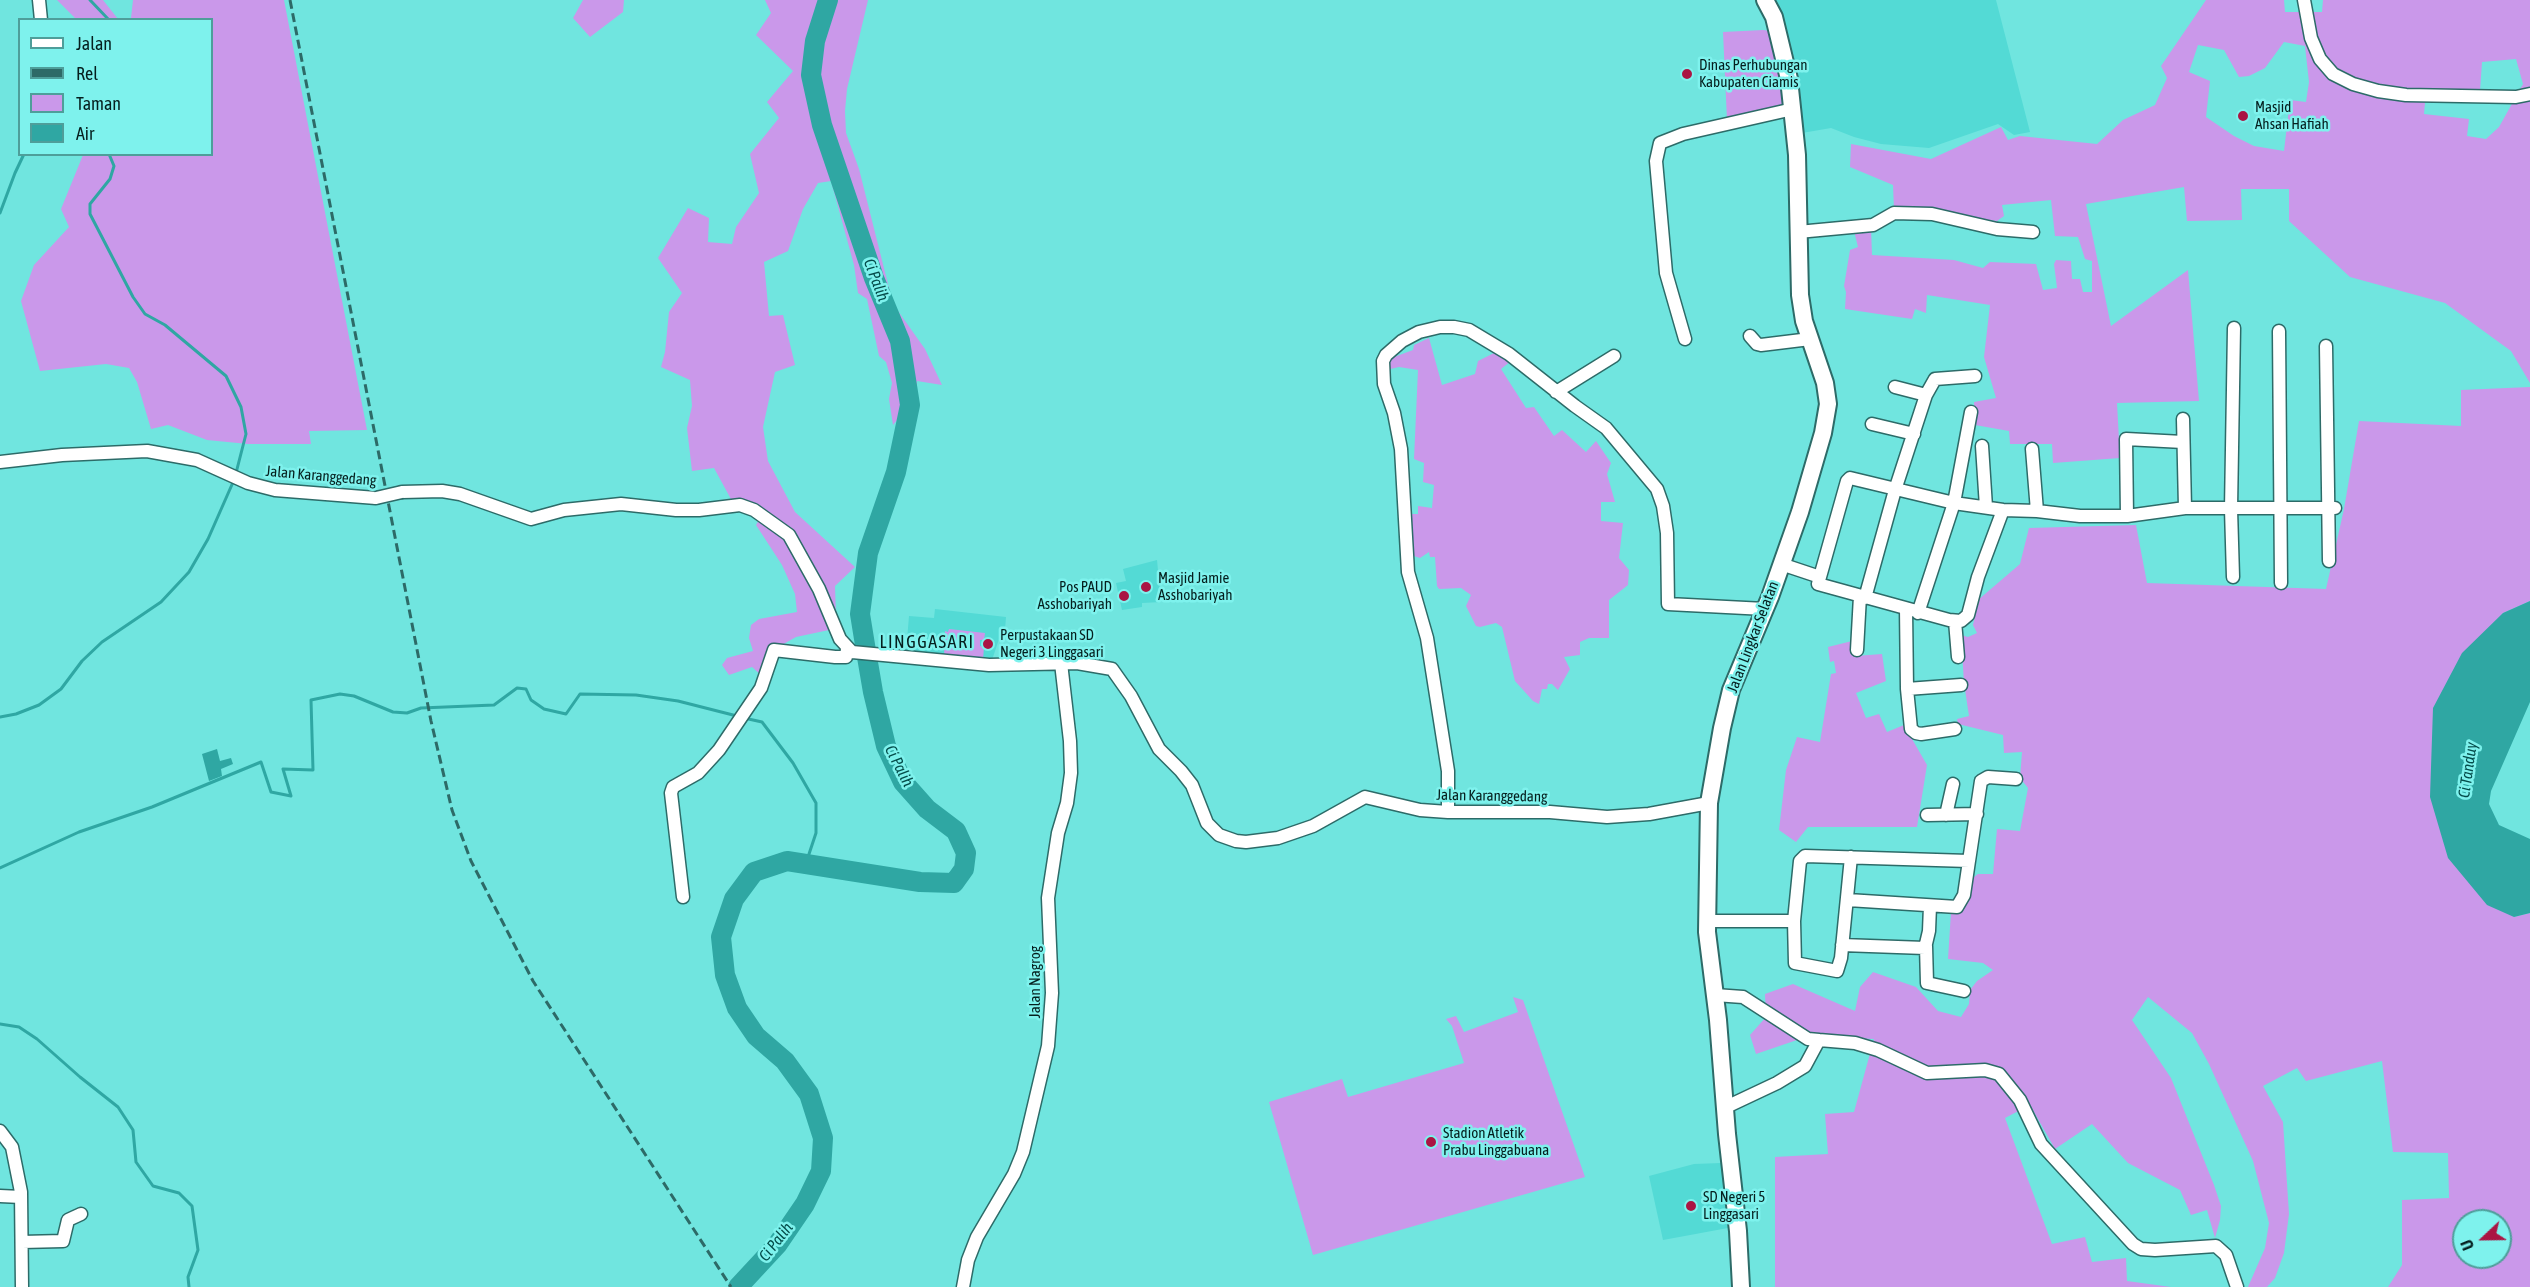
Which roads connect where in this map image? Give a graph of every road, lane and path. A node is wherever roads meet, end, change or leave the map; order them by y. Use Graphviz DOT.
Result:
graph roads {
  1 [pos="39,0"];
  2 [pos="1765,0"];
  3 [pos="2304,0"];
  4 [pos="41,18"];
  5 [pos="2530,94"];
  6 [pos="1793,108"];
  7 [pos="1798,232"];
  8 [pos="2034,232"];
  9 [pos="2234,328"];
  10 [pos="2279,331"];
  11 [pos="1750,336"];
  12 [pos="1684,339"];
  13 [pos="1810,339"];
  14 [pos="2326,346"];
  15 [pos="1614,356"];
  16 [pos="1975,376"];
  17 [pos="1895,387"];
  18 [pos="1556,392"];
  19 [pos="1926,395"];
  20 [pos="1971,411"];
  21 [pos="2183,419"];
  22 [pos="1872,424"];
  23 [pos="1914,434"];
  24 [pos="2183,441"];
  25 [pos="1982,446"];
  26 [pos="2032,449"];
  27 [pos="0,462"];
  28 [pos="1895,490"];
  29 [pos="1954,503"];
  30 [pos="1986,507"];
  31 [pos="2185,508"];
  32 [pos="2282,508"];
  33 [pos="2231,509"];
  34 [pos="2331,509"];
  35 [pos="2003,510"];
  36 [pos="2037,511"];
  37 [pos="2127,516"];
  38 [pos="2329,561"];
  39 [pos="1781,564"];
  40 [pos="2233,577"];
  41 [pos="1820,578"];
  42 [pos="2281,583"];
  43 [pos="1863,597"];
  44 [pos="1765,609"];
  45 [pos="1906,609"];
  46 [pos="1918,613"];
  47 [pos="1955,621"];
  48 [pos="850,650"];
  49 [pos="1857,650"];
  50 [pos="1958,657"];
  51 [pos="1061,663"];
  52 [pos="1961,685"];
  53 [pos="1908,689"];
  54 [pos="1955,729"];
  55 [pos="2016,779"];
  56 [pos="1953,784"];
  57 [pos="1709,803"];
  58 [pos="1448,813"];
  59 [pos="1977,814"];
  60 [pos="1927,815"];
  61 [pos="1946,815"];
  62 [pos="1851,857"];
  63 [pos="1969,861"];
  64 [pos="682,897"];
  65 [pos="1848,900"];
  66 [pos="1930,906"];
  67 [pos="1707,921"];
  68 [pos="1794,921"];
  69 [pos="1842,945"];
  70 [pos="1926,946"];
  71 [pos="1964,991"];
  72 [pos="1715,995"];
  73 [pos="1819,1040"];
  74 [pos="1724,1108"];
  75 [pos="0,1131"];
  76 [pos="0,1196"];
  77 [pos="21,1197"];
  78 [pos="81,1214"];
  79 [pos="22,1242"];
  80 [pos="22,1287"];
  81 [pos="963,1287"];
  82 [pos="1741,1287"];
  83 [pos="2236,1287"];
  1 -- 4 [label="street"];
  2 -- 6 [label="street, Jalan Lingkar Selatan"];
  3 -- 5 [label="street"];
  6 -- 7 [label="street, Jalan Lingkar Selatan"];
  6 -- 12 [label="street"];
  7 -- 8 [label="street"];
  7 -- 13 [label="street, Jalan Lingkar Selatan"];
  9 -- 33 [label="street"];
  10 -- 32 [label="street"];
  11 -- 13 [label="street"];
  13 -- 39 [label="street, Jalan Lingkar Selatan"];
  14 -- 34 [label="street"];
  15 -- 18 [label="street"];
  16 -- 19 [label="street"];
  17 -- 19 [label="street"];
  18 -- 44 [label="street"];
  18 -- 58 [label="street"];
  19 -- 23 [label="street"];
  20 -- 29 [label="street"];
  21 -- 24 [label="street"];
  22 -- 23 [label="street"];
  23 -- 28 [label="street"];
  24 -- 31 [label="street"];
  24 -- 37 [label="street"];
  25 -- 30 [label="street"];
  26 -- 36 [label="street"];
  27 -- 48 [label="street, Jalan Karanggedang, bridge"];
  28 -- 29 [label="street"];
  28 -- 41 [label="street"];
  28 -- 43 [label="street"];
  29 -- 30 [label="street"];
  29 -- 46 [label="street"];
  30 -- 35 [label="street"];
  31 -- 33 [label="street"];
  31 -- 37 [label="street"];
  32 -- 33 [label="street"];
  32 -- 34 [label="street"];
  32 -- 42 [label="street"];
  33 -- 40 [label="street"];
  34 -- 38 [label="street"];
  35 -- 36 [label="street"];
  35 -- 47 [label="street"];
  36 -- 37 [label="street"];
  39 -- 41 [label="street"];
  39 -- 44 [label="street, Jalan Lingkar Selatan"];
  41 -- 43 [label="street"];
  43 -- 45 [label="street"];
  43 -- 49 [label="street"];
  44 -- 57 [label="street, Jalan Lingkar Selatan"];
  45 -- 46 [label="street"];
  45 -- 53 [label="street"];
  46 -- 47 [label="street"];
  47 -- 50 [label="street"];
  48 -- 51 [label="street, Jalan Karanggedang"];
  48 -- 64 [label="street"];
  51 -- 58 [label="street, Jalan Karanggedang"];
  51 -- 81 [label="street, Jalan Nagrog"];
  52 -- 53 [label="street"];
  53 -- 54 [label="street"];
  55 -- 59 [label="street"];
  56 -- 61 [label="street"];
  57 -- 58 [label="street, Jalan Karanggedang"];
  57 -- 67 [label="street, Jalan Lingkar Selatan"];
  59 -- 61 [label="street"];
  59 -- 63 [label="street"];
  60 -- 61 [label="street"];
  62 -- 63 [label="street"];
  62 -- 65 [label="street"];
  62 -- 68 [label="street"];
  63 -- 66 [label="street"];
  65 -- 66 [label="street"];
  65 -- 69 [label="street"];
  66 -- 70 [label="street"];
  67 -- 68 [label="street"];
  67 -- 72 [label="street, Jalan Lingkar Selatan"];
  68 -- 69 [label="street"];
  69 -- 70 [label="street"];
  70 -- 71 [label="street"];
  72 -- 73 [label="street"];
  72 -- 74 [label="street, Jalan Lingkar Selatan"];
  73 -- 74 [label="street"];
  73 -- 83 [label="street"];
  74 -- 82 [label="street, Jalan Lingkar Selatan"];
  75 -- 77 [label="street"];
  76 -- 77 [label="street"];
  77 -- 79 [label="street"];
  78 -- 79 [label="street"];
  79 -- 80 [label="street"];
}
